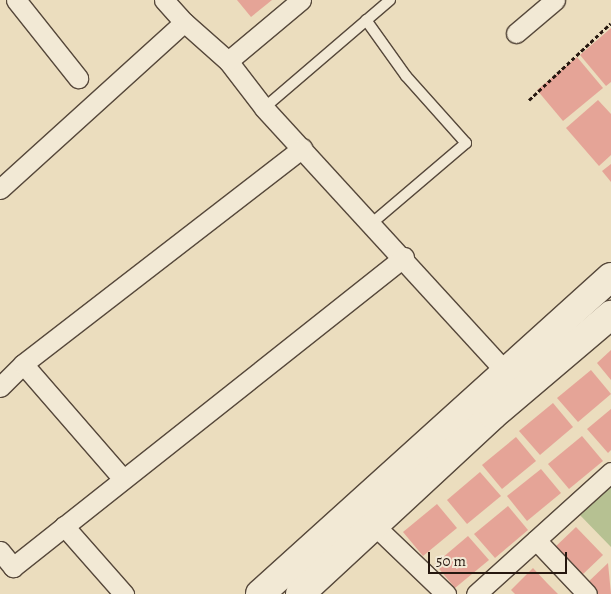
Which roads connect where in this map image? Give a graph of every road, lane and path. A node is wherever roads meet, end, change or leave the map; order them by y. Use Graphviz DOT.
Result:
graph roads {
  1 [pos="16,0"];
  2 [pos="164,0"];
  3 [pos="301,0"];
  4 [pos="390,0"];
  5 [pos="555,0"];
  6 [pos="366,20"];
  7 [pos="184,22"];
  8 [pos="611,23"];
  9 [pos="516,33"];
  10 [pos="228,61"];
  11 [pos="78,78"];
  12 [pos="529,100"];
  13 [pos="264,108"];
  14 [pos="302,148"];
  15 [pos="0,189"];
  16 [pos="372,223"];
  17 [pos="404,257"];
  18 [pos="611,277"];
  19 [pos="611,315"];
  20 [pos="23,364"];
  21 [pos="513,380"];
  22 [pos="0,387"];
  23 [pos="611,472"];
  24 [pos="123,480"];
  25 [pos="64,526"];
  26 [pos="376,527"];
  27 [pos="536,540"];
  28 [pos="0,551"];
  29 [pos="124,594"];
  30 [pos="260,594"];
  31 [pos="300,594"];
  32 [pos="446,594"];
  33 [pos="476,594"];
  34 [pos="587,594"];
  1 -- 11 [label="street"];
  2 -- 7 [label="street"];
  3 -- 10 [label="street"];
  4 -- 6 [label="lane"];
  5 -- 9 [label="street"];
  6 -- 13 [label="lane"];
  6 -- 16 [label="lane"];
  7 -- 10 [label="street"];
  7 -- 15 [label="street"];
  8 -- 12 [label="path"];
  10 -- 13 [label="street"];
  13 -- 14 [label="street"];
  14 -- 16 [label="street"];
  14 -- 20 [label="street"];
  16 -- 17 [label="street"];
  17 -- 21 [label="street"];
  17 -- 24 [label="street"];
  18 -- 21 [label="street"];
  19 -- 21 [label="street"];
  20 -- 22 [label="street"];
  20 -- 24 [label="street"];
  21 -- 26 [label="street"];
  21 -- 30 [label="street"];
  23 -- 27 [label="street"];
  24 -- 25 [label="street"];
  25 -- 28 [label="street"];
  25 -- 29 [label="street"];
  26 -- 31 [label="street"];
  26 -- 32 [label="street"];
  27 -- 33 [label="street"];
  27 -- 34 [label="street"];
}
